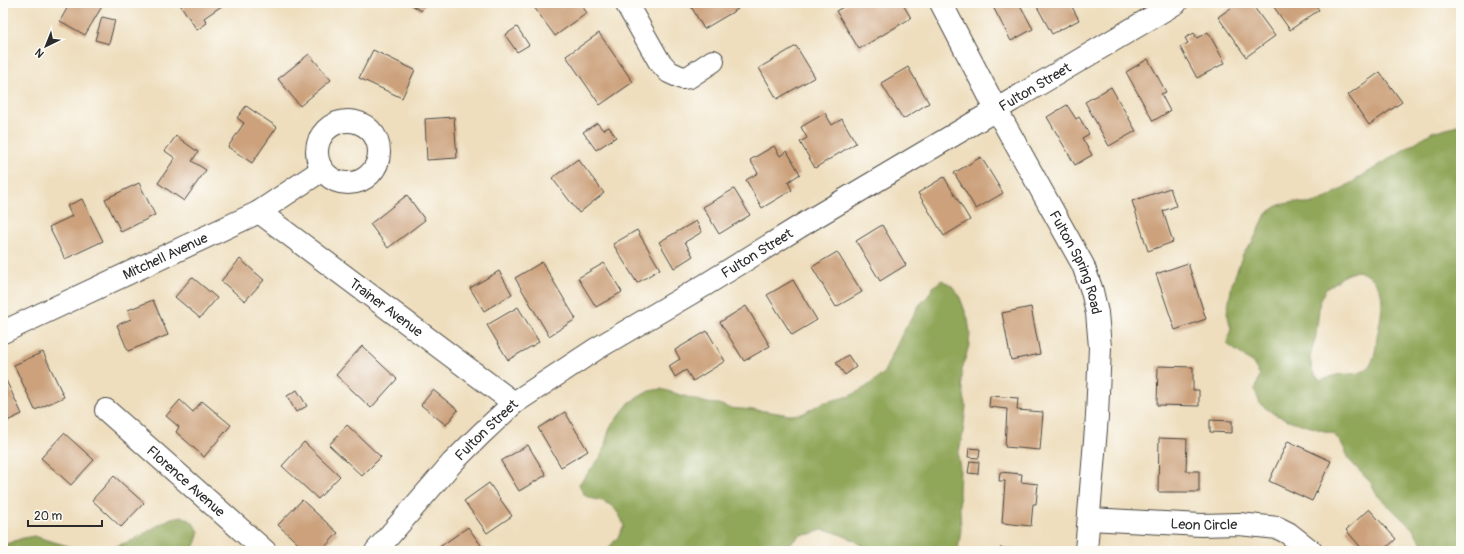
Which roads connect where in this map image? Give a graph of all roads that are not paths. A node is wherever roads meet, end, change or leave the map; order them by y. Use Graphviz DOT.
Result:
graph roads {
  1 [pos="626,3"];
  2 [pos="941,3"];
  3 [pos="1176,3"];
  4 [pos="713,61"];
  5 [pos="996,109"];
  6 [pos="322,170"];
  7 [pos="259,212"];
  8 [pos="3,332"];
  9 [pos="514,403"];
  10 [pos="106,410"];
  11 [pos="1090,519"];
  12 [pos="385,547"];
  13 [pos="265,551"];
  14 [pos="1086,551"];
  15 [pos="1311,551"];
  1 -- 4 [label="street"];
  2 -- 5 [label="street, Fulton Spring Road"];
  3 -- 5 [label="street, Fulton Street"];
  5 -- 9 [label="street, Fulton Street"];
  5 -- 11 [label="street, Fulton Spring Road"];
  6 -- 7 [label="street, Mitchell Avenue"];
  7 -- 8 [label="street, Mitchell Avenue"];
  7 -- 9 [label="street, Trainer Avenue"];
  9 -- 12 [label="street, Fulton Street"];
  10 -- 13 [label="street, Florence Avenue"];
  11 -- 14 [label="street, Fulton Spring Road"];
  11 -- 15 [label="street, Leon Circle"];
}
